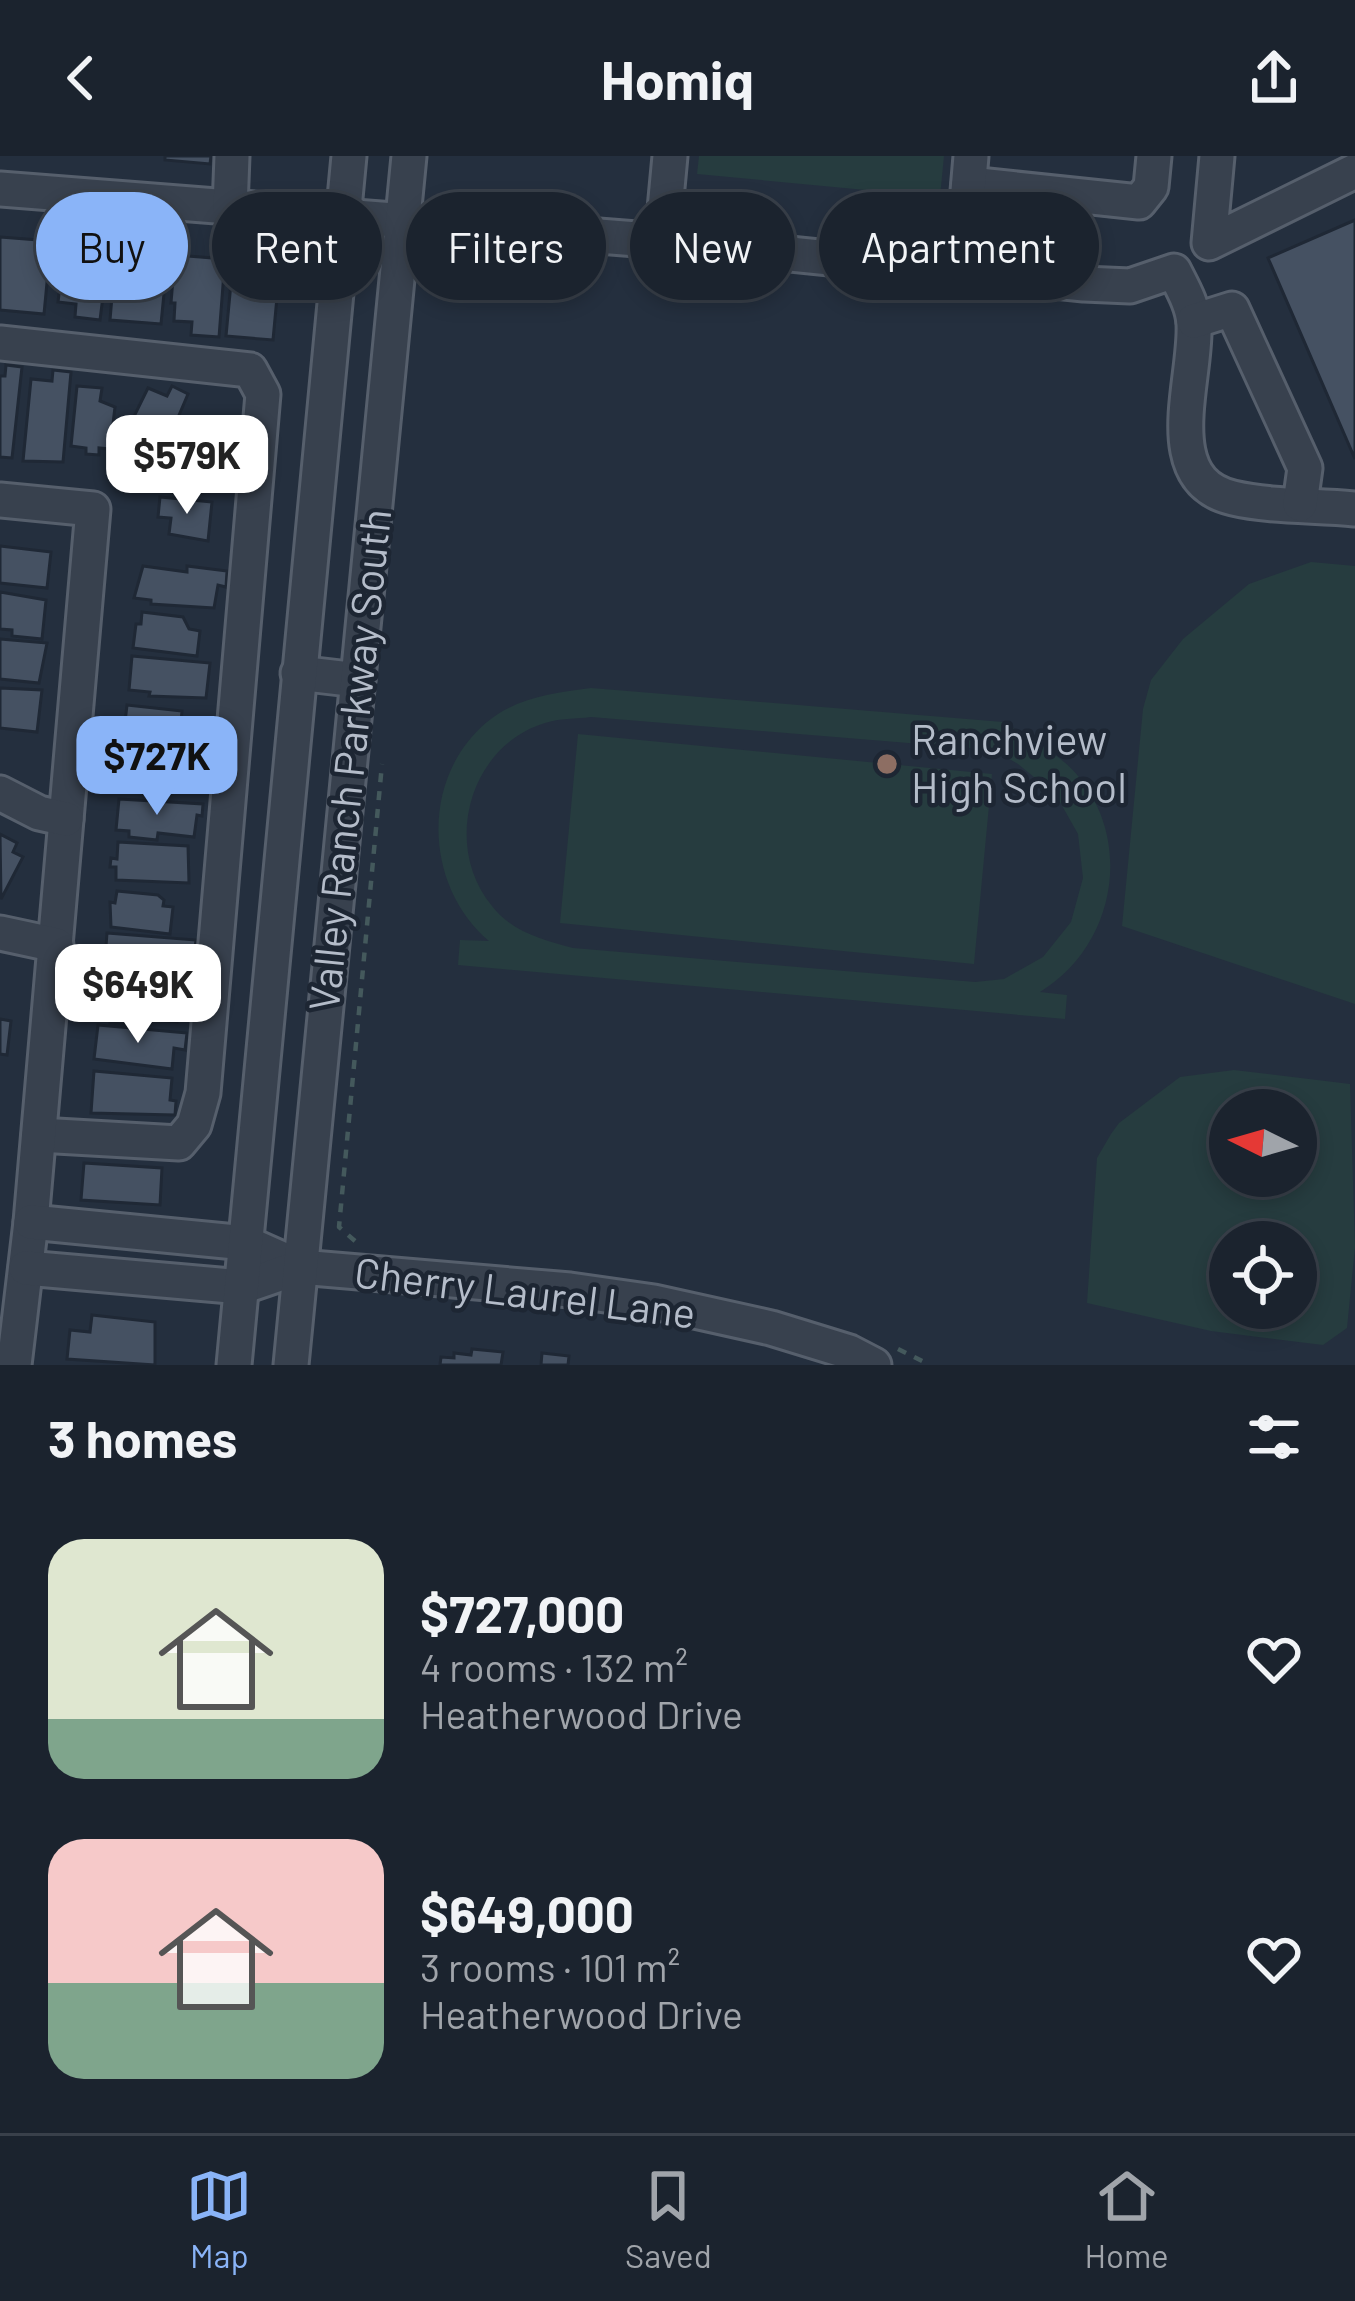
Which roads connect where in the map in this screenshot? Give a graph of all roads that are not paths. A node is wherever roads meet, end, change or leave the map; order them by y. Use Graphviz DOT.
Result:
graph roads {
  1 [pos="232,156"];
  2 [pos="349,156"];
  3 [pos="409,156"];
  4 [pos="670,156"];
  5 [pos="1154,156"];
  6 [pos="1217,156"];
  7 [pos="970,170"];
  8 [pos="1355,171"];
  9 [pos="0,189"];
  10 [pos="231,192"];
  11 [pos="346,192"];
  12 [pos="667,192"];
  13 [pos="212,207"];
  14 [pos="382,221"];
  15 [pos="402,222"];
  16 [pos="630,239"];
  17 [pos="1209,243"];
  18 [pos="1174,271"];
  19 [pos="1099,284"];
  20 [pos="336,300"];
  21 [pos="1194,322"];
  22 [pos="0,343"];
  23 [pos="0,500"];
  24 [pos="1300,504"];
  25 [pos="1355,509"];
  26 [pos="298,673"];
  27 [pos="358,680"];
  28 [pos="0,793"];
  29 [pos="66,819"];
  30 [pos="0,933"];
  31 [pos="56,945"];
  32 [pos="39,1136"];
  33 [pos="32,1222"];
  34 [pos="128,1231"];
  35 [pos="246,1243"];
  36 [pos="300,1267"];
  37 [pos="26,1268"];
  38 [pos="126,1275"];
  39 [pos="242,1287"];
  40 [pos="884,1356"];
  41 [pos="14,1365"];
  42 [pos="234,1365"];
  43 [pos="291,1365"];
  1 -- 10 [label="street"];
  2 -- 11 [label="street, Valley Ranch Parkway South"];
  3 -- 15 [label="street, Valley Ranch Parkway South"];
  4 -- 12 [label="street"];
  5 -- 7 [label="street"];
  6 -- 17 [label="street"];
  8 -- 17 [label="street"];
  9 -- 13 [label="street"];
  14 -- 15 [label="street"];
  15 -- 16 [label="street"];
  15 -- 27 [label="street, Valley Ranch Parkway South"];
  17 -- 18 [label="street"];
  18 -- 19 [label="street"];
  18 -- 21 [label="street"];
  20 -- 26 [label="street, Valley Ranch Parkway South"];
  21 -- 24 [label="street"];
  21 -- 24 [label="street"];
  22 -- 32 [label="street"];
  23 -- 29 [label="street"];
  24 -- 25 [label="street"];
  26 -- 27 [label="street"];
  26 -- 35 [label="street, Valley Ranch Parkway South"];
  27 -- 36 [label="street, Valley Ranch Parkway South"];
  28 -- 29 [label="street"];
  29 -- 31 [label="street"];
  30 -- 31 [label="street"];
  31 -- 32 [label="street"];
  32 -- 33 [label="street"];
  33 -- 34 [label="street, Cherry Laurel Lane"];
  33 -- 37 [label="street"];
  34 -- 35 [label="street, Cherry Laurel Lane"];
  34 -- 38 [label="street"];
  35 -- 36 [label="street, Cherry Laurel Lane"];
  35 -- 39 [label="street, Valley Ranch Parkway South"];
  36 -- 39 [label="street"];
  36 -- 40 [label="street, Cherry Laurel Lane"];
  36 -- 43 [label="street, Valley Ranch Parkway South"];
  37 -- 38 [label="street"];
  37 -- 41 [label="street"];
  38 -- 39 [label="street"];
  39 -- 42 [label="street, Valley Ranch Parkway South"];
}
